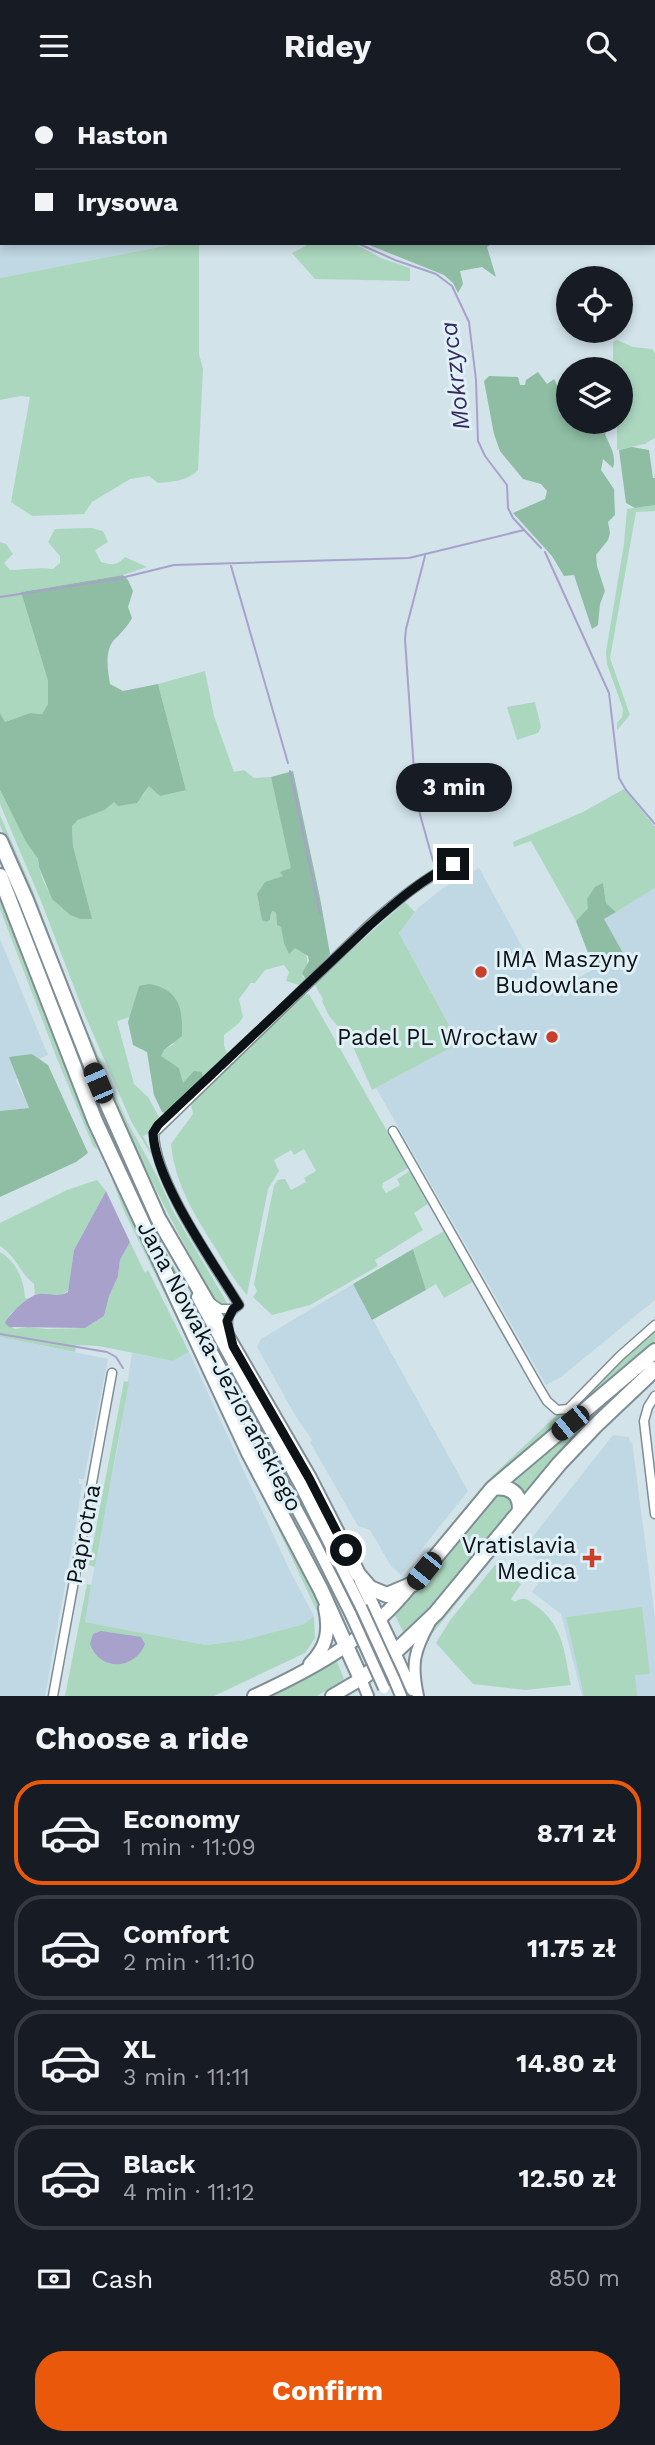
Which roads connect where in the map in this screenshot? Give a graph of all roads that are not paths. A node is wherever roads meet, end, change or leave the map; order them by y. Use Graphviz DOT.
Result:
graph roads {
  1 [pos="2,843"];
  2 [pos="453,864"];
  3 [pos="0,876"];
  4 [pos="393,1131"];
  5 [pos="165,1268"];
  6 [pos="188,1271"];
  7 [pos="204,1297"];
  8 [pos="233,1309"];
  9 [pos="655,1325"];
  10 [pos="233,1346"];
  11 [pos="655,1351"];
  12 [pos="655,1369"];
  13 [pos="112,1373"];
  14 [pos="655,1396"];
  15 [pos="494,1488"];
  16 [pos="520,1509"];
  17 [pos="655,1514"];
  18 [pos="358,1574"];
  19 [pos="413,1584"];
  20 [pos="322,1590"];
  21 [pos="436,1612"];
  22 [pos="379,1621"];
  23 [pos="348,1645"];
  24 [pos="395,1652"];
  25 [pos="298,1676"];
  26 [pos="361,1679"];
  27 [pos="386,1692"];
  28 [pos="53,1696"];
  29 [pos="254,1696"];
  30 [pos="332,1696"];
  31 [pos="368,1696"];
  32 [pos="401,1696"];
  33 [pos="417,1696"];
  1 -- 6 [label="main road, Jana Nowaka-Jeziorańskiego"];
  2 -- 8 [label="street"];
  3 -- 5 [label="main road, Jana Nowaka-Jeziorańskiego"];
  4 -- 9 [label="street"];
  5 -- 20 [label="main road"];
  5 -- 27 [label="street, Jana Nowaka-Jeziorańskiego, bridge"];
  6 -- 7 [label="main road"];
  6 -- 32 [label="street, Jana Nowaka-Jeziorańskiego, bridge"];
  7 -- 8 [label="street"];
  7 -- 10 [label="main road"];
  8 -- 10 [label="street"];
  10 -- 18 [label="main road"];
  11 -- 15 [label="main road"];
  12 -- 16 [label="main road"];
  13 -- 28 [label="street, Paprotna"];
  14 -- 17 [label="street"];
  15 -- 16 [label="main road"];
  15 -- 19 [label="main road"];
  16 -- 21 [label="main road"];
  18 -- 19 [label="main road"];
  18 -- 22 [label="main road"];
  19 -- 22 [label="main road"];
  20 -- 23 [label="main road"];
  20 -- 25 [label="main road"];
  21 -- 24 [label="main road"];
  21 -- 33 [label="street"];
  22 -- 23 [label="main road"];
  22 -- 24 [label="main road"];
  23 -- 25 [label="main road"];
  23 -- 26 [label="main road"];
  24 -- 26 [label="main road"];
  24 -- 33 [label="street"];
  25 -- 29 [label="main road"];
  26 -- 30 [label="main road"];
  26 -- 31 [label="street"];
}
